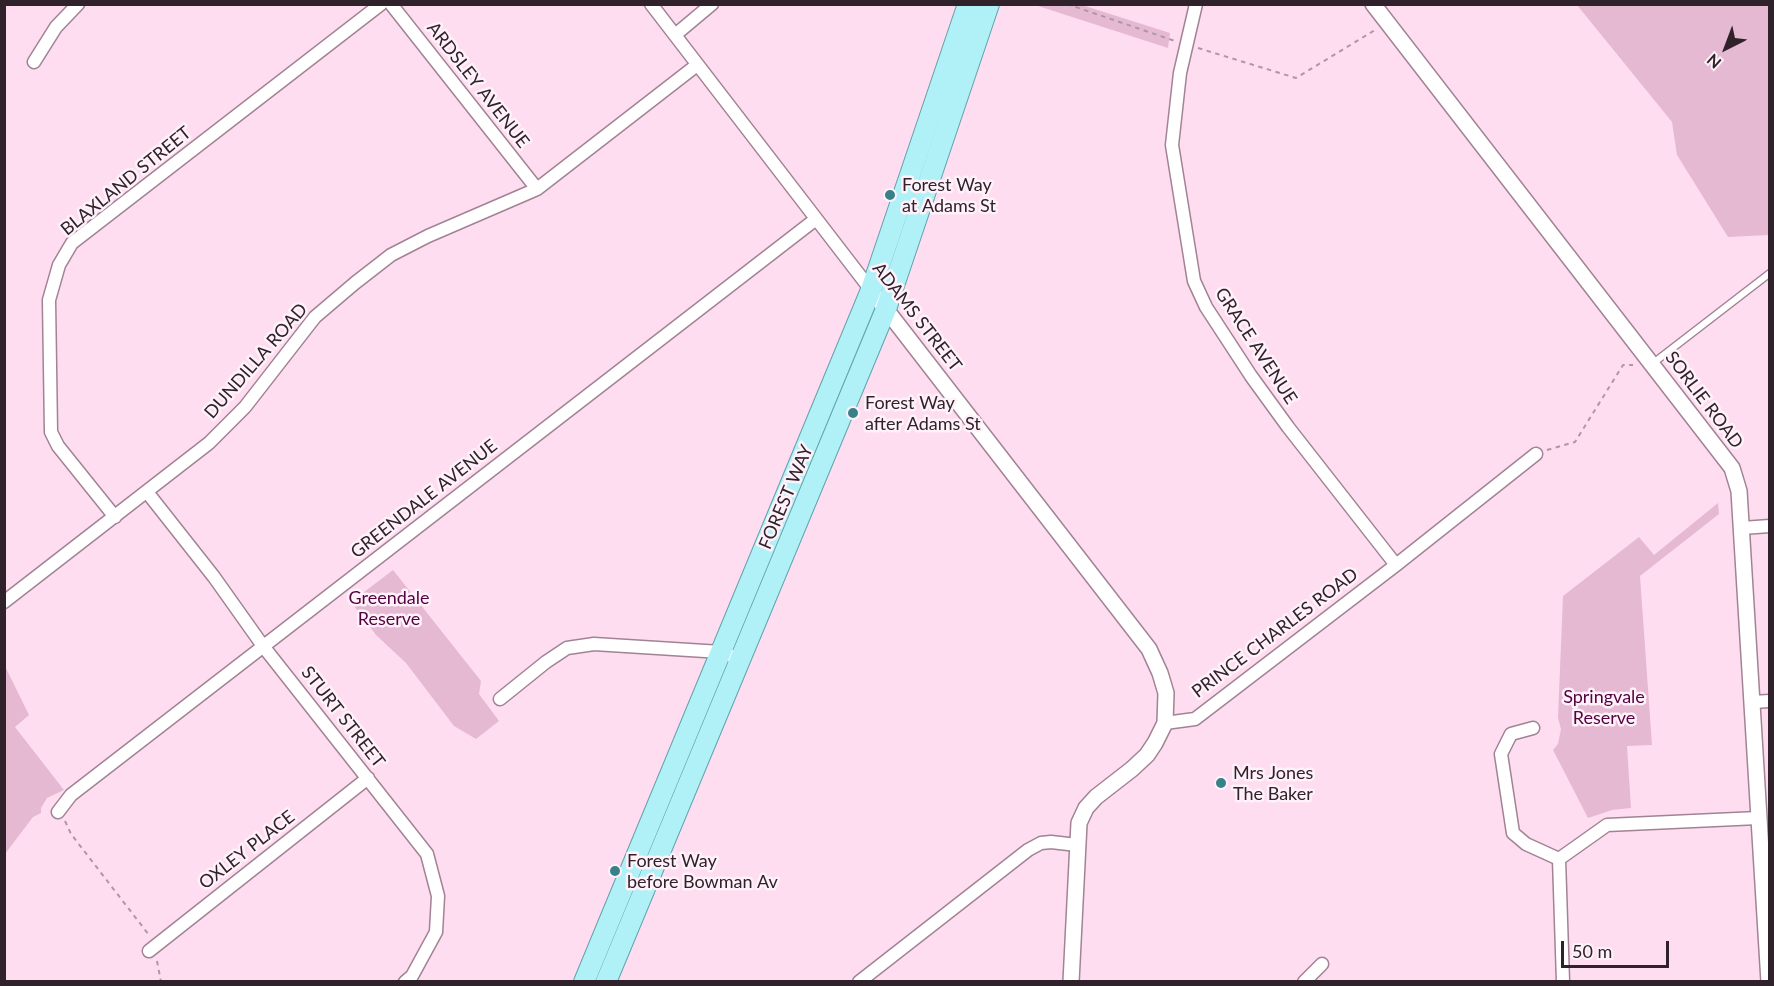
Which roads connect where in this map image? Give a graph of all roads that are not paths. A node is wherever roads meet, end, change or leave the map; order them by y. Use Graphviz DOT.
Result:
graph roads {
  1 [pos="78,4"];
  2 [pos="381,4"];
  3 [pos="392,4"];
  4 [pos="651,4"];
  5 [pos="712,4"];
  6 [pos="968,4"];
  7 [pos="989,4"];
  8 [pos="1196,4"];
  9 [pos="1373,4"];
  10 [pos="675,35"];
  11 [pos="34,62"];
  12 [pos="697,65"];
  13 [pos="537,189"];
  14 [pos="816,219"];
  15 [pos="1770,273"];
  16 [pos="871,290"];
  17 [pos="886,309"];
  18 [pos="1652,364"];
  19 [pos="1536,454"];
  20 [pos="147,492"];
  21 [pos="115,517"];
  22 [pos="1770,526"];
  23 [pos="1742,528"];
  24 [pos="1396,565"];
  25 [pos="4,603"];
  26 [pos="263,646"];
  27 [pos="721,652"];
  28 [pos="740,659"];
  29 [pos="500,699"];
  30 [pos="1770,701"];
  31 [pos="1752,702"];
  32 [pos="1165,723"];
  33 [pos="1533,729"];
  34 [pos="368,777"];
  35 [pos="58,812"];
  36 [pos="1758,818"];
  37 [pos="1077,845"];
  38 [pos="1559,859"];
  39 [pos="149,951"];
  40 [pos="1322,964"];
  41 [pos="405,981"];
  42 [pos="584,981"];
  43 [pos="606,981"];
  44 [pos="859,981"];
  45 [pos="1071,981"];
  46 [pos="1304,981"];
  47 [pos="1563,981"];
  48 [pos="1769,981"];
  1 -- 11 [label="street"];
  2 -- 21 [label="street, BLAXLAND STREET"];
  3 -- 13 [label="street, ARDSLEY AVENUE"];
  4 -- 10 [label="street, ADAMS STREET"];
  5 -- 10 [label="street"];
  6 -- 16 [label="main road, FOREST WAY"];
  7 -- 17 [label="main road, FOREST WAY"];
  8 -- 24 [label="street, GRACE AVENUE"];
  9 -- 18 [label="street, SORLIE ROAD"];
  10 -- 12 [label="street, ADAMS STREET"];
  12 -- 13 [label="street, DUNDILLA ROAD"];
  12 -- 14 [label="street, ADAMS STREET"];
  13 -- 20 [label="street, DUNDILLA ROAD"];
  14 -- 16 [label="street, ADAMS STREET"];
  14 -- 26 [label="street, GREENDALE AVENUE"];
  15 -- 18 [label="lane"];
  16 -- 17 [label="street, ADAMS STREET"];
  16 -- 27 [label="main road, FOREST WAY"];
  17 -- 28 [label="main road, FOREST WAY"];
  17 -- 32 [label="street, ADAMS STREET"];
  18 -- 23 [label="street, SORLIE ROAD"];
  19 -- 24 [label="street, PRINCE CHARLES ROAD"];
  20 -- 21 [label="street, DUNDILLA ROAD"];
  20 -- 26 [label="street, STURT STREET"];
  21 -- 25 [label="street, DUNDILLA ROAD"];
  22 -- 23 [label="street"];
  23 -- 31 [label="street, SORLIE ROAD"];
  24 -- 32 [label="street, PRINCE CHARLES ROAD"];
  26 -- 34 [label="street, STURT STREET"];
  26 -- 35 [label="street, GREENDALE AVENUE"];
  27 -- 28 [label="street"];
  27 -- 29 [label="street"];
  27 -- 42 [label="main road, FOREST WAY"];
  28 -- 43 [label="main road, FOREST WAY"];
  30 -- 31 [label="street"];
  31 -- 36 [label="street, SORLIE ROAD"];
  32 -- 37 [label="street"];
  33 -- 38 [label="street"];
  34 -- 39 [label="street, OXLEY PLACE"];
  34 -- 41 [label="street, STURT STREET"];
  36 -- 38 [label="street"];
  36 -- 48 [label="street, SORLIE ROAD"];
  37 -- 44 [label="street"];
  37 -- 45 [label="street"];
  38 -- 47 [label="street"];
  40 -- 46 [label="street"];
}
